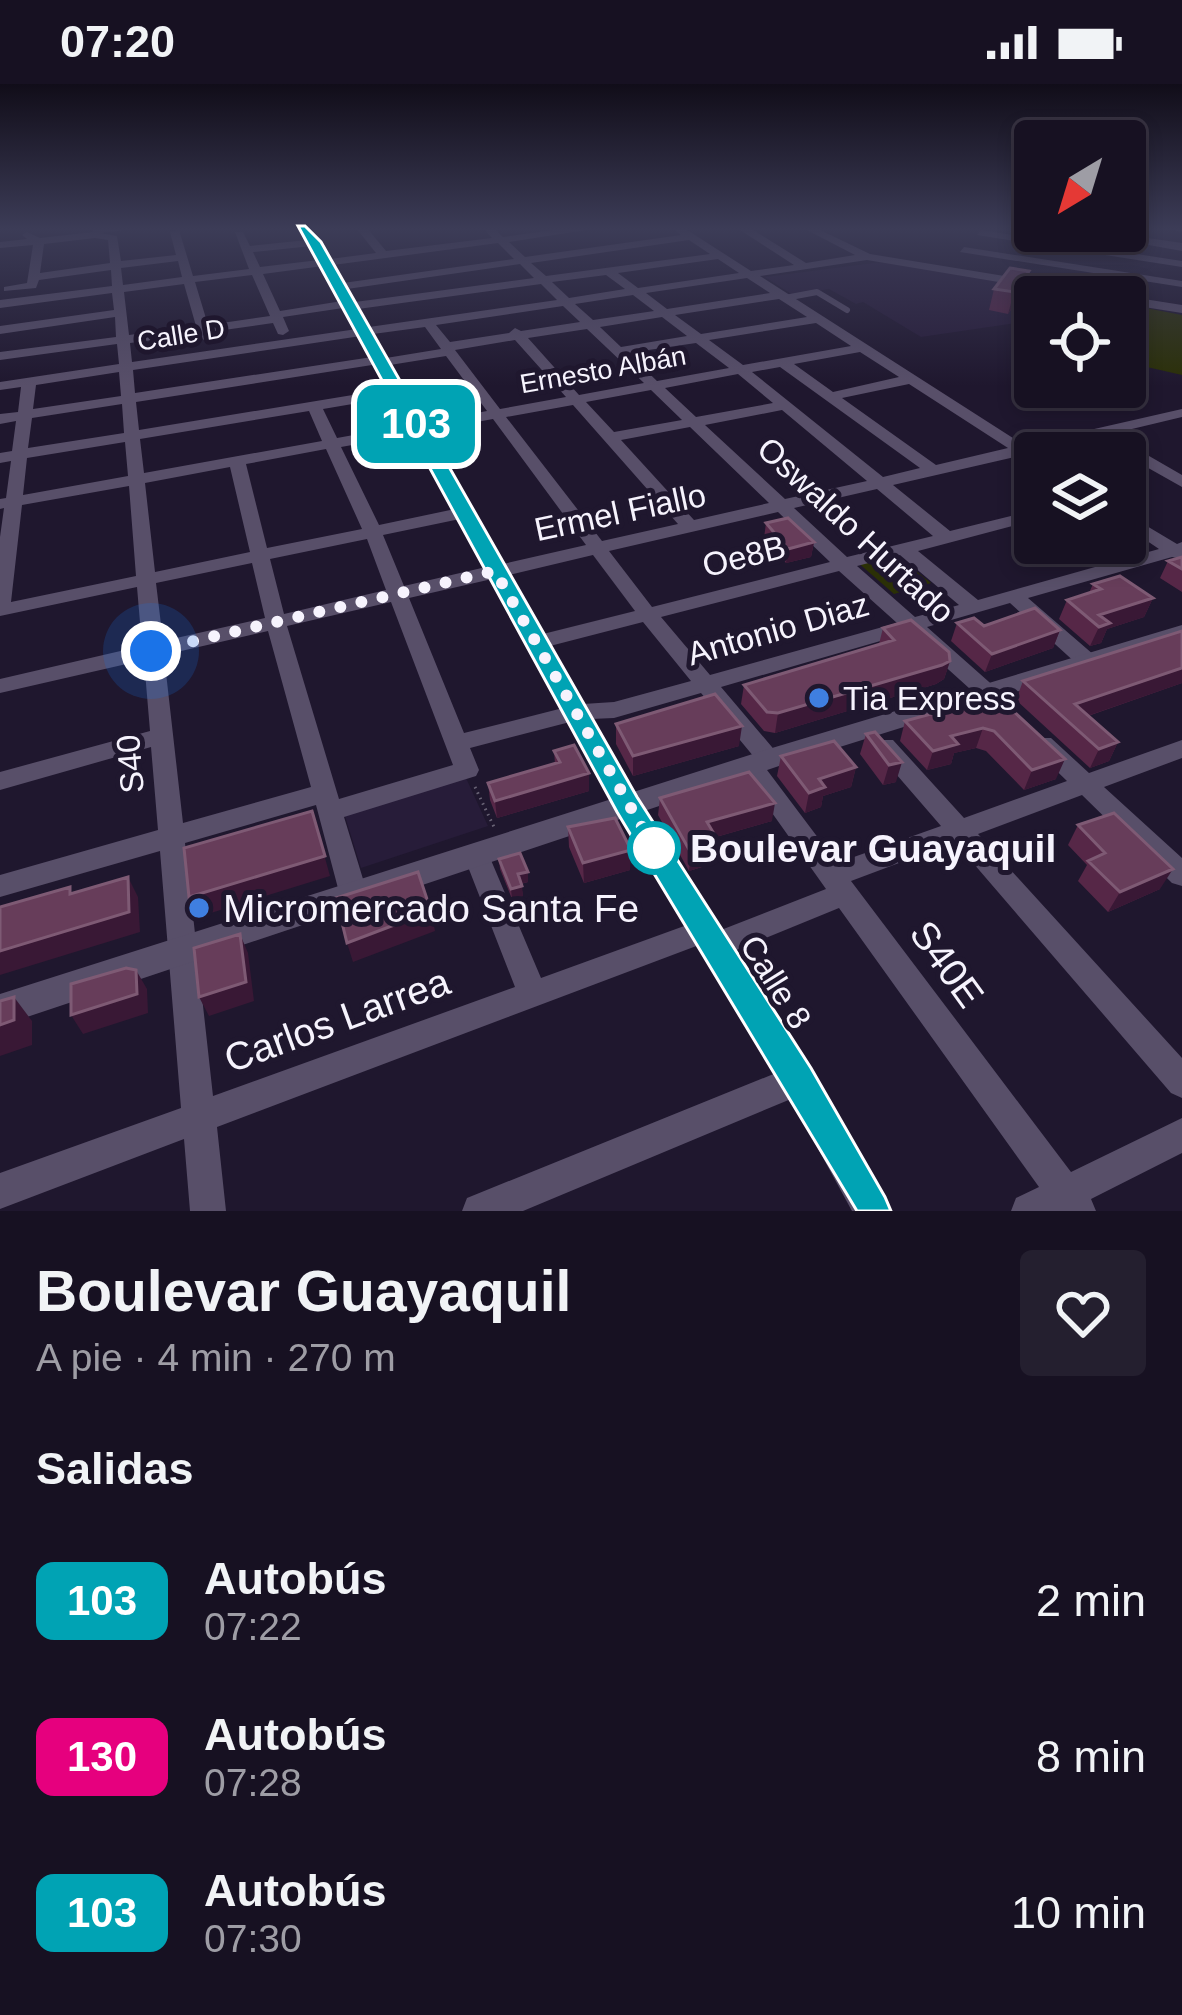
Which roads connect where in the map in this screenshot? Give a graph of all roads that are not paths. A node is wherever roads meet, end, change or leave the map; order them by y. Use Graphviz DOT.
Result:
graph roads {
  1 [pos="546,280"];
  2 [pos="33,281"];
  3 [pos="117,281"];
  4 [pos="132,281"];
  5 [pos="132,281"];
  6 [pos="190,281"];
  7 [pos="259,281"];
  8 [pos="335,281"];
  9 [pos="429,281"];
  10 [pos="542,281"];
  11 [pos="621,281"];
  12 [pos="709,281"];
  13 [pos="759,281"];
  14 [pos="117,284"];
  15 [pos="0,290"];
  16 [pos="632,291"];
  17 [pos="422,297"];
  18 [pos="783,297"];
  19 [pos="345,299"];
  20 [pos="568,302"];
  21 [pos="1146,303"];
  22 [pos="0,304"];
  23 [pos="1182,309"];
  24 [pos="847,310"];
  25 [pos="498,313"];
  26 [pos="663,314"];
  27 [pos="276,317"];
  28 [pos="818,319"];
  29 [pos="434,323"];
  30 [pos="591,325"];
  31 [pos="203,329"];
  32 [pos="0,330"];
  33 [pos="364,332"];
  34 [pos="519,337"];
  35 [pos="696,337"];
  36 [pos="122,339"];
  37 [pos="287,343"];
  38 [pos="860,348"];
  39 [pos="448,350"];
  40 [pos="619,351"];
  41 [pos="211,355"];
  42 [pos="0,356"];
  43 [pos="378,361"];
  44 [pos="782,362"];
  45 [pos="125,368"];
  46 [pos="321,369"];
  47 [pos="739,370"];
  48 [pos="912,379"];
  49 [pos="29,382"];
  50 [pos="657,384"];
  51 [pos="0,386"];
  52 [pos="396,392"];
  53 [pos="828,397"];
  54 [pos="578,398"];
  55 [pos="128,399"];
  56 [pos="339,401"];
  57 [pos="314,406"];
  58 [pos="786,406"];
  59 [pos="1182,413"];
  60 [pos="493,414"];
  61 [pos="24,416"];
  62 [pos="1159,418"];
  63 [pos="0,419"];
  64 [pos="696,422"];
  65 [pos="418,428"];
  66 [pos="1182,431"];
  67 [pos="1102,432"];
  68 [pos="132,436"];
  69 [pos="613,436"];
  70 [pos="334,443"];
  71 [pos="1014,445"];
  72 [pos="9,457"];
  73 [pos="1014,458"];
  74 [pos="237,461"];
  75 [pos="1146,461"];
  76 [pos="934,471"];
  77 [pos="136,479"];
  78 [pos="1182,482"];
  79 [pos="883,483"];
  80 [pos="6,503"];
  81 [pos="784,506"];
  82 [pos="464,513"];
  83 [pos="1014,520"];
  84 [pos="692,527"];
  85 [pos="1146,531"];
  86 [pos="373,532"];
  87 [pos="946,537"];
  88 [pos="598,548"];
  89 [pos="903,548"];
  90 [pos="1180,551"];
  91 [pos="260,554"];
  92 [pos="844,565"];
  93 [pos="495,571"];
  94 [pos="144,579"];
  95 [pos="397,593"];
  96 [pos="1012,595"];
  97 [pos="974,607"];
  98 [pos="0,609"];
  99 [pos="647,614"];
  100 [pos="277,622"];
  101 [pos="913,625"];
  102 [pos="1178,638"];
  103 [pos="539,642"];
  104 [pos="151,651"];
  105 [pos="1086,660"];
  106 [pos="706,683"];
  107 [pos="0,686"];
  108 [pos="986,691"];
  109 [pos="579,712"];
  110 [pos="869,729"];
  111 [pos="161,736"];
  112 [pos="458,743"];
  113 [pos="1182,749"];
  114 [pos="760,762"];
  115 [pos="0,781"];
  116 [pos="1088,786"];
  117 [pos="327,803"];
  118 [pos="627,804"];
  119 [pos="962,829"];
  120 [pos="169,838"];
  121 [pos="489,849"];
  122 [pos="1182,875"];
  123 [pos="840,885"];
  124 [pos="0,886"];
  125 [pos="353,892"];
  126 [pos="709,938"];
  127 [pos="181,950"];
  128 [pos="533,994"];
  129 [pos="0,1010"];
  130 [pos="798,1081"];
  131 [pos="1182,1082"];
  132 [pos="201,1113"];
  133 [pos="1182,1135"];
  134 [pos="0,1191"];
  135 [pos="1072,1202"];
  136 [pos="208,1211"];
  137 [pos="480,1211"];
  138 [pos="871,1211"];
  139 [pos="1029,1211"];
  1 -- 20 [label="street, Oswaldo Hurtado"];
  2 -- 14 [label="street"];
  2 -- 15 [label="street"];
  3 -- 14 [label="street, S40"];
  4 -- 14 [label="street"];
  5 -- 14 [label="street"];
  6 -- 31 [label="street"];
  7 -- 27 [label="street"];
  8 -- 19 [label="street, Calle 8"];
  9 -- 19 [label="street"];
  10 -- 17 [label="street"];
  11 -- 16 [label="street"];
  12 -- 16 [label="street, Calle D"];
  13 -- 18 [label="street"];
  14 -- 22 [label="street"];
  14 -- 32 [label="street"];
  14 -- 36 [label="street, S40"];
  16 -- 20 [label="street, Calle D"];
  16 -- 26 [label="street"];
  17 -- 19 [label="street"];
  17 -- 29 [label="street, S40E"];
  18 -- 24 [label="lane"];
  18 -- 26 [label="street"];
  18 -- 28 [label="street"];
  19 -- 27 [label="street"];
  19 -- 33 [label="street, Calle 8"];
  20 -- 25 [label="street, Calle D"];
  20 -- 30 [label="street, Oswaldo Hurtado"];
  21 -- 23 [label="street"];
  25 -- 29 [label="street, Calle D"];
  25 -- 34 [label="street"];
  26 -- 30 [label="street"];
  26 -- 35 [label="street"];
  27 -- 31 [label="street"];
  27 -- 37 [label="street"];
  28 -- 35 [label="street"];
  28 -- 38 [label="street"];
  29 -- 33 [label="street, Calle D"];
  29 -- 39 [label="street, S40E"];
  30 -- 34 [label="street"];
  30 -- 40 [label="street, Oswaldo Hurtado"];
  31 -- 36 [label="street"];
  31 -- 41 [label="street"];
  33 -- 37 [label="street, Calle D"];
  33 -- 43 [label="street, Calle 8"];
  34 -- 39 [label="street"];
  34 -- 54 [label="street"];
  35 -- 40 [label="street"];
  35 -- 47 [label="street"];
  36 -- 42 [label="street"];
  36 -- 45 [label="street, S40"];
  37 -- 41 [label="street, Calle D"];
  38 -- 44 [label="street, Ernesto Albán"];
  38 -- 48 [label="street"];
  39 -- 43 [label="street"];
  39 -- 60 [label="street, S40E"];
  40 -- 50 [label="street, Oswaldo Hurtado"];
  41 -- 45 [label="street, Calle D"];
  43 -- 46 [label="street"];
  43 -- 52 [label="street, Calle 8"];
  44 -- 47 [label="street, Ernesto Albán"];
  44 -- 53 [label="street"];
  45 -- 49 [label="street, Calle D"];
  45 -- 55 [label="street, S40"];
  46 -- 55 [label="street"];
  46 -- 56 [label="street"];
  47 -- 50 [label="street, Ernesto Albán"];
  47 -- 58 [label="street"];
  48 -- 53 [label="street"];
  48 -- 71 [label="street"];
  49 -- 51 [label="street, Calle D"];
  49 -- 61 [label="street"];
  50 -- 54 [label="street, Ernesto Albán"];
  50 -- 64 [label="street, Oswaldo Hurtado"];
  52 -- 56 [label="street"];
  52 -- 65 [label="street, Calle 8"];
  53 -- 76 [label="street"];
  54 -- 60 [label="street, Ernesto Albán"];
  54 -- 69 [label="street"];
  55 -- 61 [label="street"];
  55 -- 68 [label="street, S40"];
  56 -- 57 [label="street"];
  57 -- 68 [label="street"];
  57 -- 70 [label="street"];
  58 -- 64 [label="street"];
  58 -- 79 [label="street"];
  59 -- 62 [label="street, Ermel Fiallo"];
  60 -- 65 [label="street, Ernesto Albán"];
  60 -- 88 [label="street, S40E"];
  61 -- 63 [label="street"];
  61 -- 72 [label="street"];
  62 -- 66 [label="street"];
  62 -- 67 [label="street, Ermel Fiallo"];
  64 -- 69 [label="street"];
  64 -- 81 [label="street, Oswaldo Hurtado"];
  65 -- 70 [label="street, Ernesto Albán"];
  65 -- 82 [label="street, Calle 8"];
  68 -- 72 [label="street"];
  68 -- 77 [label="street, S40"];
  69 -- 84 [label="street"];
  70 -- 74 [label="street, Ernesto Albán"];
  70 -- 86 [label="street"];
  72 -- 80 [label="street"];
  73 -- 76 [label="street, Ermel Fiallo"];
  74 -- 77 [label="street, Ernesto Albán"];
  74 -- 91 [label="street"];
  75 -- 78 [label="street"];
  76 -- 79 [label="street, Ermel Fiallo"];
  77 -- 80 [label="street, Ernesto Albán"];
  77 -- 94 [label="street, S40"];
  79 -- 81 [label="street, Ermel Fiallo"];
  79 -- 87 [label="street"];
  80 -- 98 [label="street"];
  81 -- 84 [label="street, Ermel Fiallo"];
  81 -- 92 [label="street, Oswaldo Hurtado"];
  82 -- 86 [label="street"];
  82 -- 93 [label="street, Calle 8"];
  83 -- 87 [label="street, Oe8B"];
  84 -- 88 [label="street, Ermel Fiallo"];
  85 -- 90 [label="street"];
  86 -- 91 [label="street"];
  86 -- 95 [label="street"];
  87 -- 89 [label="street, Oe8B"];
  88 -- 93 [label="street, Ermel Fiallo"];
  88 -- 99 [label="street, S40E"];
  89 -- 92 [label="street, Oe8B"];
  89 -- 97 [label="street"];
  90 -- 96 [label="street, Antonio Diaz"];
  91 -- 94 [label="street"];
  91 -- 100 [label="street"];
  92 -- 99 [label="street, Oe8B"];
  92 -- 101 [label="street, Oswaldo Hurtado"];
  93 -- 95 [label="street, Ermel Fiallo"];
  93 -- 103 [label="street, Calle 8"];
  94 -- 98 [label="street"];
  94 -- 104 [label="street, S40"];
  95 -- 100 [label="street, Ermel Fiallo"];
  95 -- 112 [label="street"];
  96 -- 97 [label="street, Antonio Diaz"];
  96 -- 105 [label="street"];
  97 -- 101 [label="street, Antonio Diaz"];
  99 -- 103 [label="street, Oe8B"];
  99 -- 106 [label="street, S40E"];
  100 -- 104 [label="street, Ermel Fiallo"];
  100 -- 117 [label="street"];
  101 -- 106 [label="street, Antonio Diaz"];
  101 -- 108 [label="street, Oswaldo Hurtado"];
  102 -- 105 [label="street"];
  103 -- 109 [label="street, Calle 8"];
  104 -- 107 [label="street, Ermel Fiallo"];
  104 -- 111 [label="street, S40"];
  105 -- 108 [label="street"];
  106 -- 109 [label="street, Antonio Diaz"];
  106 -- 114 [label="street, S40E"];
  108 -- 110 [label="street"];
  108 -- 116 [label="street, Oswaldo Hurtado"];
  109 -- 112 [label="street, Antonio Diaz"];
  109 -- 118 [label="street, Calle 8"];
  110 -- 114 [label="street"];
  110 -- 119 [label="street"];
  111 -- 115 [label="street"];
  111 -- 120 [label="street, S40"];
  112 -- 117 [label="street"];
  113 -- 116 [label="street, Carlos Larrea"];
  114 -- 118 [label="street"];
  114 -- 123 [label="street, S40E"];
  116 -- 119 [label="street, Carlos Larrea"];
  116 -- 122 [label="street, Oswaldo Hurtado"];
  117 -- 120 [label="street"];
  117 -- 125 [label="street"];
  118 -- 121 [label="street"];
  118 -- 126 [label="street, Calle 8"];
  119 -- 123 [label="street, Carlos Larrea"];
  119 -- 131 [label="street"];
  120 -- 124 [label="street"];
  120 -- 127 [label="street, S40"];
  121 -- 125 [label="street"];
  121 -- 128 [label="street"];
  123 -- 126 [label="street, Carlos Larrea"];
  123 -- 135 [label="street, S40E"];
  125 -- 127 [label="street"];
  126 -- 128 [label="street, Carlos Larrea"];
  126 -- 130 [label="street, Calle 8"];
  127 -- 129 [label="street"];
  127 -- 132 [label="street, S40"];
  128 -- 132 [label="street, Carlos Larrea"];
  130 -- 137 [label="street"];
  130 -- 138 [label="street, Calle 8"];
  132 -- 134 [label="street, Carlos Larrea"];
  132 -- 136 [label="street, S40"];
  133 -- 135 [label="street"];
  135 -- 139 [label="street"];
}
